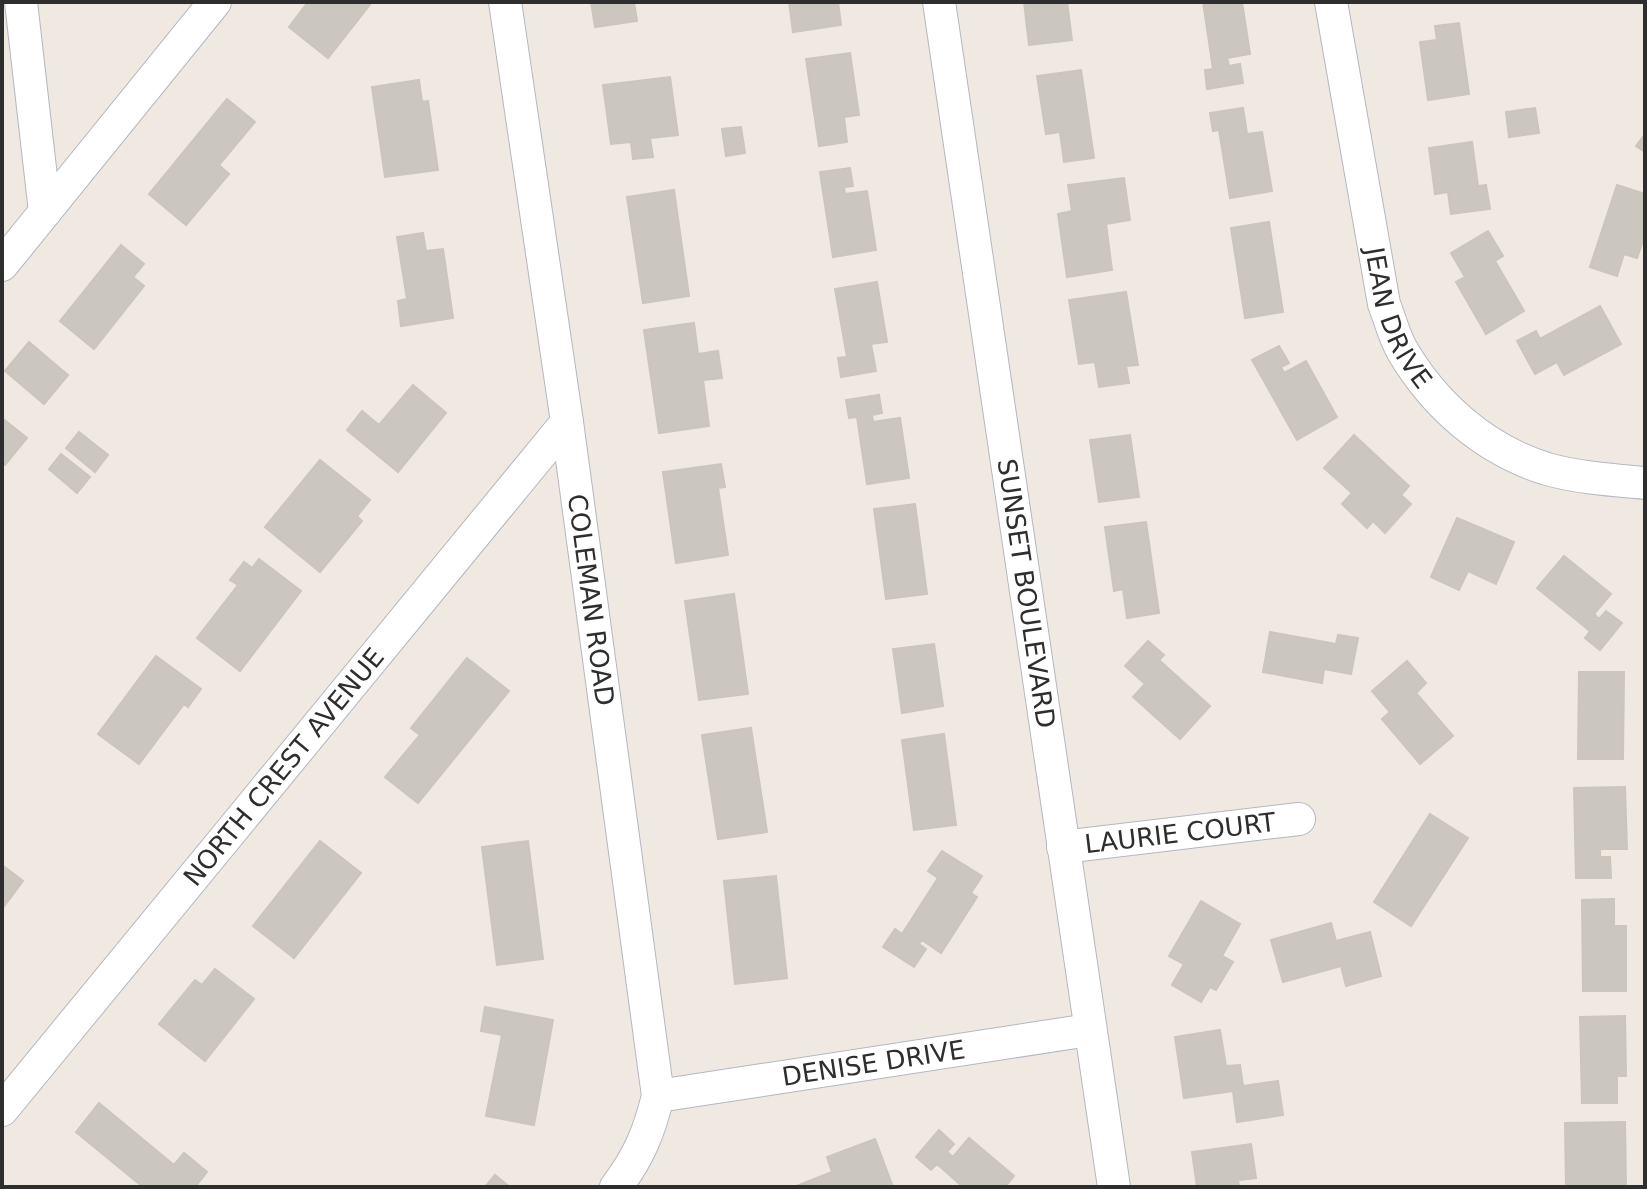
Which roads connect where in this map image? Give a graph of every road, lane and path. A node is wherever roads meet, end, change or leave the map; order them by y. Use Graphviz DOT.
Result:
graph roads {
  1 [pos="21,2"];
  2 [pos="215,2"];
  3 [pos="505,2"];
  4 [pos="939,2"];
  5 [pos="1331,2"];
  6 [pos="45,212"];
  7 [pos="2,265"];
  8 [pos="567,422"];
  9 [pos="1645,483"];
  10 [pos="1299,819"];
  11 [pos="1063,847"];
  12 [pos="1089,1030"];
  13 [pos="658,1096"];
  14 [pos="2,1110"];
  15 [pos="616,1187"];
  16 [pos="1114,1187"];
  1 -- 6 [label="street"];
  2 -- 6 [label="street"];
  3 -- 8 [label="street, COLEMAN ROAD"];
  4 -- 11 [label="street, SUNSET BOULEVARD"];
  5 -- 9 [label="street, JEAN DRIVE"];
  6 -- 7 [label="street"];
  8 -- 13 [label="street, COLEMAN ROAD"];
  8 -- 14 [label="street, NORTH CREST AVENUE"];
  10 -- 11 [label="street, LAURIE COURT"];
  11 -- 12 [label="street, SUNSET BOULEVARD"];
  12 -- 13 [label="street, DENISE DRIVE"];
  12 -- 16 [label="street, SUNSET BOULEVARD"];
  13 -- 15 [label="street, COLEMAN ROAD"];
}
